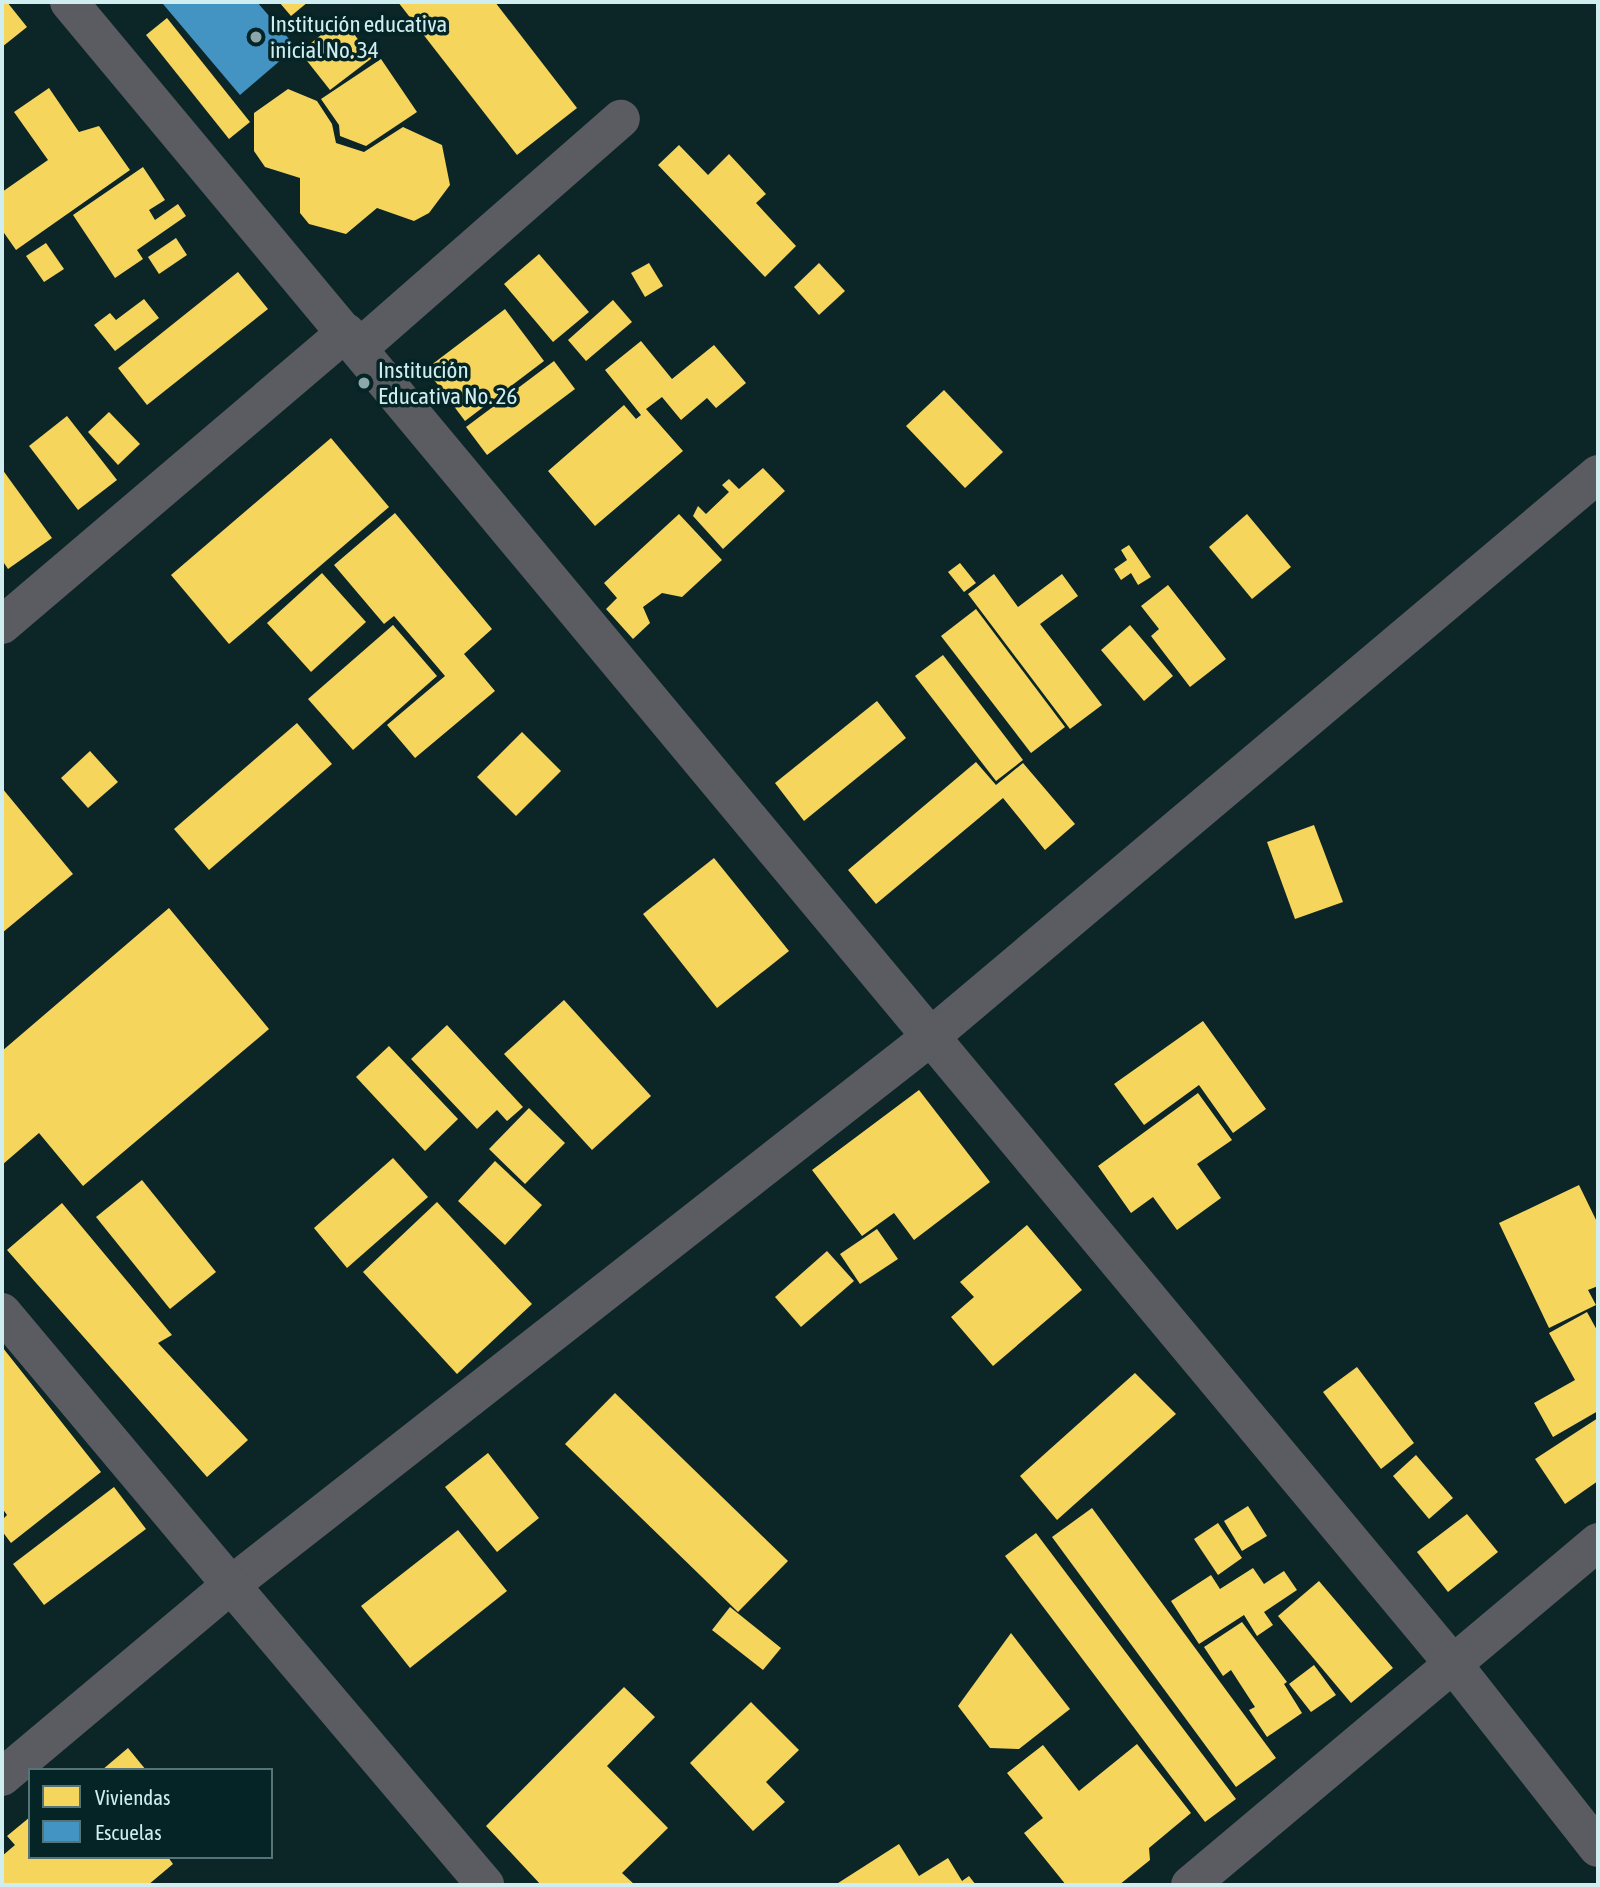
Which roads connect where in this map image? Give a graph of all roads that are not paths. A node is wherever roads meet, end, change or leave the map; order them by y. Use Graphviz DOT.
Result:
graph roads {
  1 [pos="69,2"];
  2 [pos="621,119"];
  3 [pos="353,340"];
  4 [pos="1596,483"];
  5 [pos="2,625"];
  6 [pos="929,1038"];
  7 [pos="2,1312"];
  8 [pos="1598,1542"];
  9 [pos="232,1586"];
  10 [pos="1453,1664"];
  11 [pos="2,1777"];
  12 [pos="1598,1848"];
  13 [pos="485,1885"];
  14 [pos="1190,1885"];
  1 -- 3 [label="street"];
  2 -- 3 [label="street"];
  3 -- 5 [label="street"];
  3 -- 6 [label="street"];
  4 -- 6 [label="street"];
  6 -- 9 [label="street"];
  6 -- 10 [label="street"];
  7 -- 9 [label="street"];
  8 -- 10 [label="street"];
  9 -- 11 [label="street"];
  9 -- 13 [label="street"];
  10 -- 12 [label="street"];
  10 -- 14 [label="street"];
}
